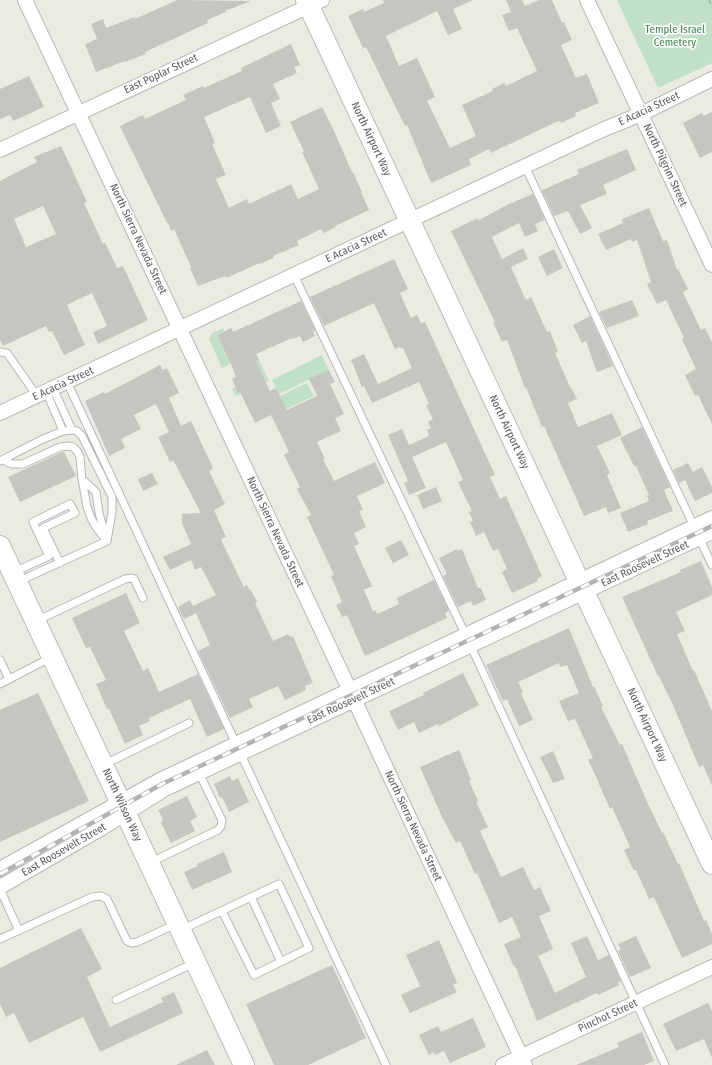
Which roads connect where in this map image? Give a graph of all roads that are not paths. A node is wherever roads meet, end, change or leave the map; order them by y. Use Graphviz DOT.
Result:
graph roads {
  1 [pos="25,0"];
  2 [pos="587,0"];
  3 [pos="312,2"];
  4 [pos="712,79"];
  5 [pos="78,112"];
  6 [pos="641,114"];
  7 [pos="0,150"];
  8 [pos="525,166"];
  9 [pos="410,221"];
  10 [pos="712,265"];
  11 [pos="294,275"];
  12 [pos="180,329"];
  13 [pos="0,352"];
  14 [pos="66,382"];
  15 [pos="45,392"];
  16 [pos="0,413"];
  17 [pos="72,430"];
  18 [pos="63,431"];
  19 [pos="1,460"];
  20 [pos="82,479"];
  21 [pos="712,518"];
  22 [pos="696,532"];
  23 [pos="712,532"];
  24 [pos="107,541"];
  25 [pos="0,546"];
  26 [pos="60,563"];
  27 [pos="712,565"];
  28 [pos="15,577"];
  29 [pos="582,586"];
  30 [pos="143,598"];
  31 [pos="36,621"];
  32 [pos="468,640"];
  33 [pos="52,657"];
  34 [pos="0,660"];
  35 [pos="9,679"];
  36 [pos="0,684"];
  37 [pos="352,694"];
  38 [pos="190,723"];
  39 [pos="238,749"];
  40 [pos="103,765"];
  41 [pos="199,772"];
  42 [pos="123,807"];
  43 [pos="149,863"];
  44 [pos="712,864"];
  45 [pos="0,869"];
  46 [pos="0,888"];
  47 [pos="250,897"];
  48 [pos="222,911"];
  49 [pos="179,927"];
  50 [pos="18,931"];
  51 [pos="0,939"];
  52 [pos="196,962"];
  53 [pos="281,962"];
  54 [pos="712,968"];
  55 [pos="116,1000"];
  56 [pos="637,1003"];
  57 [pos="523,1061"];
  58 [pos="244,1065"];
  59 [pos="386,1065"];
  60 [pos="503,1065"];
  61 [pos="666,1065"];
  1 -- 5 [label="street, North Sierra Nevada Street"];
  2 -- 6 [label="street, North Pilgrim Street"];
  3 -- 5 [label="street, East Poplar Street"];
  3 -- 9 [label="main road, North Airport Way"];
  4 -- 6 [label="street, E Acacia Street"];
  5 -- 7 [label="street, East Poplar Street"];
  5 -- 12 [label="street, North Sierra Nevada Street"];
  6 -- 8 [label="street, E Acacia Street"];
  6 -- 10 [label="street, North Pilgrim Street"];
  8 -- 9 [label="street, E Acacia Street"];
  8 -- 22 [label="lane"];
  9 -- 11 [label="street, E Acacia Street"];
  9 -- 29 [label="main road, North Airport Way"];
  11 -- 12 [label="street, E Acacia Street"];
  11 -- 32 [label="lane"];
  12 -- 14 [label="street, E Acacia Street"];
  12 -- 37 [label="street, North Sierra Nevada Street"];
  13 -- 15 [label="lane"];
  14 -- 15 [label="street, E Acacia Street"];
  14 -- 39 [label="lane"];
  15 -- 16 [label="street, E Acacia Street"];
  15 -- 17 [label="lane"];
  15 -- 18 [label="lane"];
  17 -- 18 [label="lane"];
  17 -- 24 [label="lane"];
  18 -- 19 [label="lane"];
  19 -- 20 [label="lane"];
  20 -- 24 [label="lane"];
  20 -- 24 [label="lane"];
  21 -- 22 [label="street, East Roosevelt Street"];
  22 -- 23 [label="street, East Roosevelt Street"];
  22 -- 27 [label="lane"];
  22 -- 29 [label="street, East Roosevelt Street"];
  24 -- 26 [label="lane"];
  25 -- 28 [label="main road, North Wilson Way"];
  26 -- 28 [label="lane"];
  26 -- 28 [label="lane"];
  28 -- 31 [label="main road, North Wilson Way"];
  29 -- 32 [label="street, East Roosevelt Street"];
  29 -- 44 [label="main road, North Airport Way"];
  30 -- 31 [label="lane"];
  31 -- 33 [label="main road, North Wilson Way"];
  32 -- 37 [label="street, East Roosevelt Street"];
  32 -- 56 [label="lane"];
  33 -- 35 [label="lane"];
  33 -- 40 [label="main road, North Wilson Way"];
  34 -- 35 [label="lane"];
  35 -- 36 [label="lane"];
  37 -- 39 [label="street, East Roosevelt Street"];
  37 -- 57 [label="street, North Sierra Nevada Street"];
  38 -- 40 [label="lane"];
  39 -- 41 [label="street, East Roosevelt Street"];
  39 -- 42 [label="street, East Roosevelt Street"];
  39 -- 59 [label="lane"];
  40 -- 42 [label="main road, North Wilson Way"];
  41 -- 42 [label="street, East Roosevelt Street"];
  41 -- 43 [label="lane"];
  42 -- 43 [label="main road, North Wilson Way"];
  42 -- 45 [label="street, East Roosevelt Street"];
  42 -- 46 [label="street, East Roosevelt Street"];
  43 -- 49 [label="main road, North Wilson Way"];
  46 -- 50 [label="lane"];
  47 -- 48 [label="lane"];
  47 -- 53 [label="lane"];
  47 -- 53 [label="lane"];
  48 -- 49 [label="lane"];
  48 -- 53 [label="lane"];
  49 -- 50 [label="lane"];
  49 -- 52 [label="main road, North Wilson Way"];
  50 -- 51 [label="lane"];
  52 -- 55 [label="lane"];
  52 -- 58 [label="main road, North Wilson Way"];
  54 -- 56 [label="street, Pinchot Street"];
  56 -- 57 [label="street, Pinchot Street"];
  56 -- 61 [label="lane"];
  57 -- 60 [label="street, Pinchot Street"];
}
